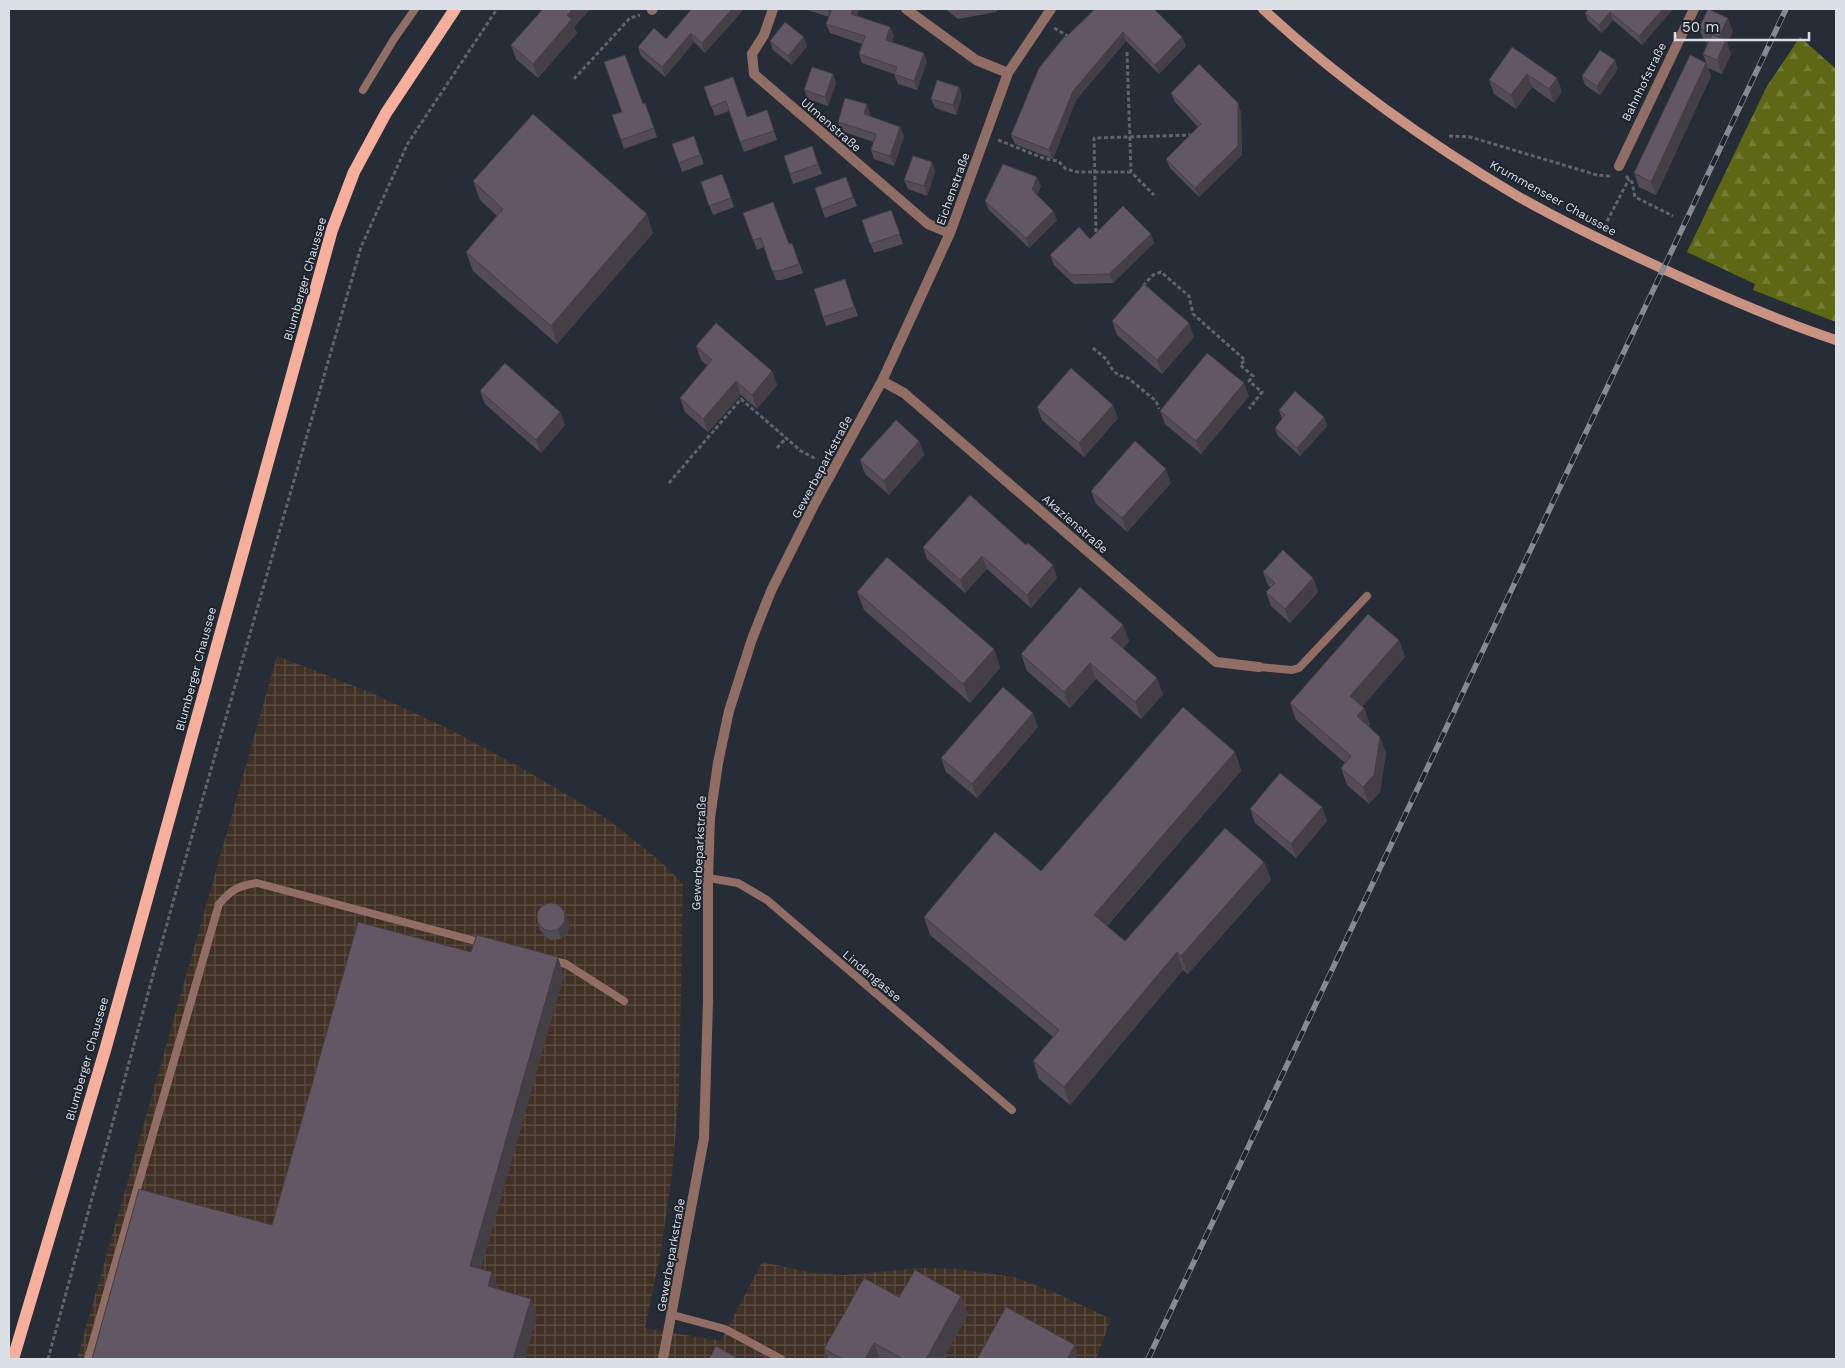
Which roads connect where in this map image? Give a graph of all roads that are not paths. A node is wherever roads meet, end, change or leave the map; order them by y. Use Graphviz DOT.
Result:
graph roads {
  1 [pos="415,9"];
  2 [pos="455,9"];
  3 [pos="773,9"];
  4 [pos="906,9"];
  5 [pos="1051,9"];
  6 [pos="1263,9"];
  7 [pos="1694,9"];
  8 [pos="1008,73"];
  9 [pos="363,90"];
  10 [pos="1619,166"];
  11 [pos="950,233"];
  12 [pos="1836,340"];
  13 [pos="882,381"];
  14 [pos="1367,596"];
  15 [pos="1259,667"];
  16 [pos="708,878"];
  17 [pos="489,944"];
  18 [pos="537,957"];
  19 [pos="624,1001"];
  20 [pos="1012,1110"];
  21 [pos="673,1315"];
  22 [pos="13,1359"];
  23 [pos="88,1359"];
  24 [pos="663,1359"];
  25 [pos="781,1359"];
  1 -- 9 [label="lane"];
  2 -- 22 [label="main road, Blumberger Chaussee"];
  3 -- 11 [label="street, Ulmenstraße"];
  4 -- 8 [label="street"];
  5 -- 8 [label="street, Eichenstraße"];
  6 -- 12 [label="main road, Krummenseer Chaussee"];
  7 -- 10 [label="street, Bahnhofstraße"];
  8 -- 11 [label="street, Eichenstraße"];
  11 -- 13 [label="street, Eichenstraße"];
  13 -- 15 [label="street, Akazienstraße"];
  13 -- 16 [label="street, Gewerbeparkstraße"];
  14 -- 15 [label="lane"];
  16 -- 20 [label="lane, Lindengasse"];
  16 -- 21 [label="street, Gewerbeparkstraße"];
  17 -- 23 [label="lane"];
  18 -- 19 [label="lane"];
  21 -- 24 [label="street, Gewerbeparkstraße"];
  21 -- 25 [label="lane"];
}
